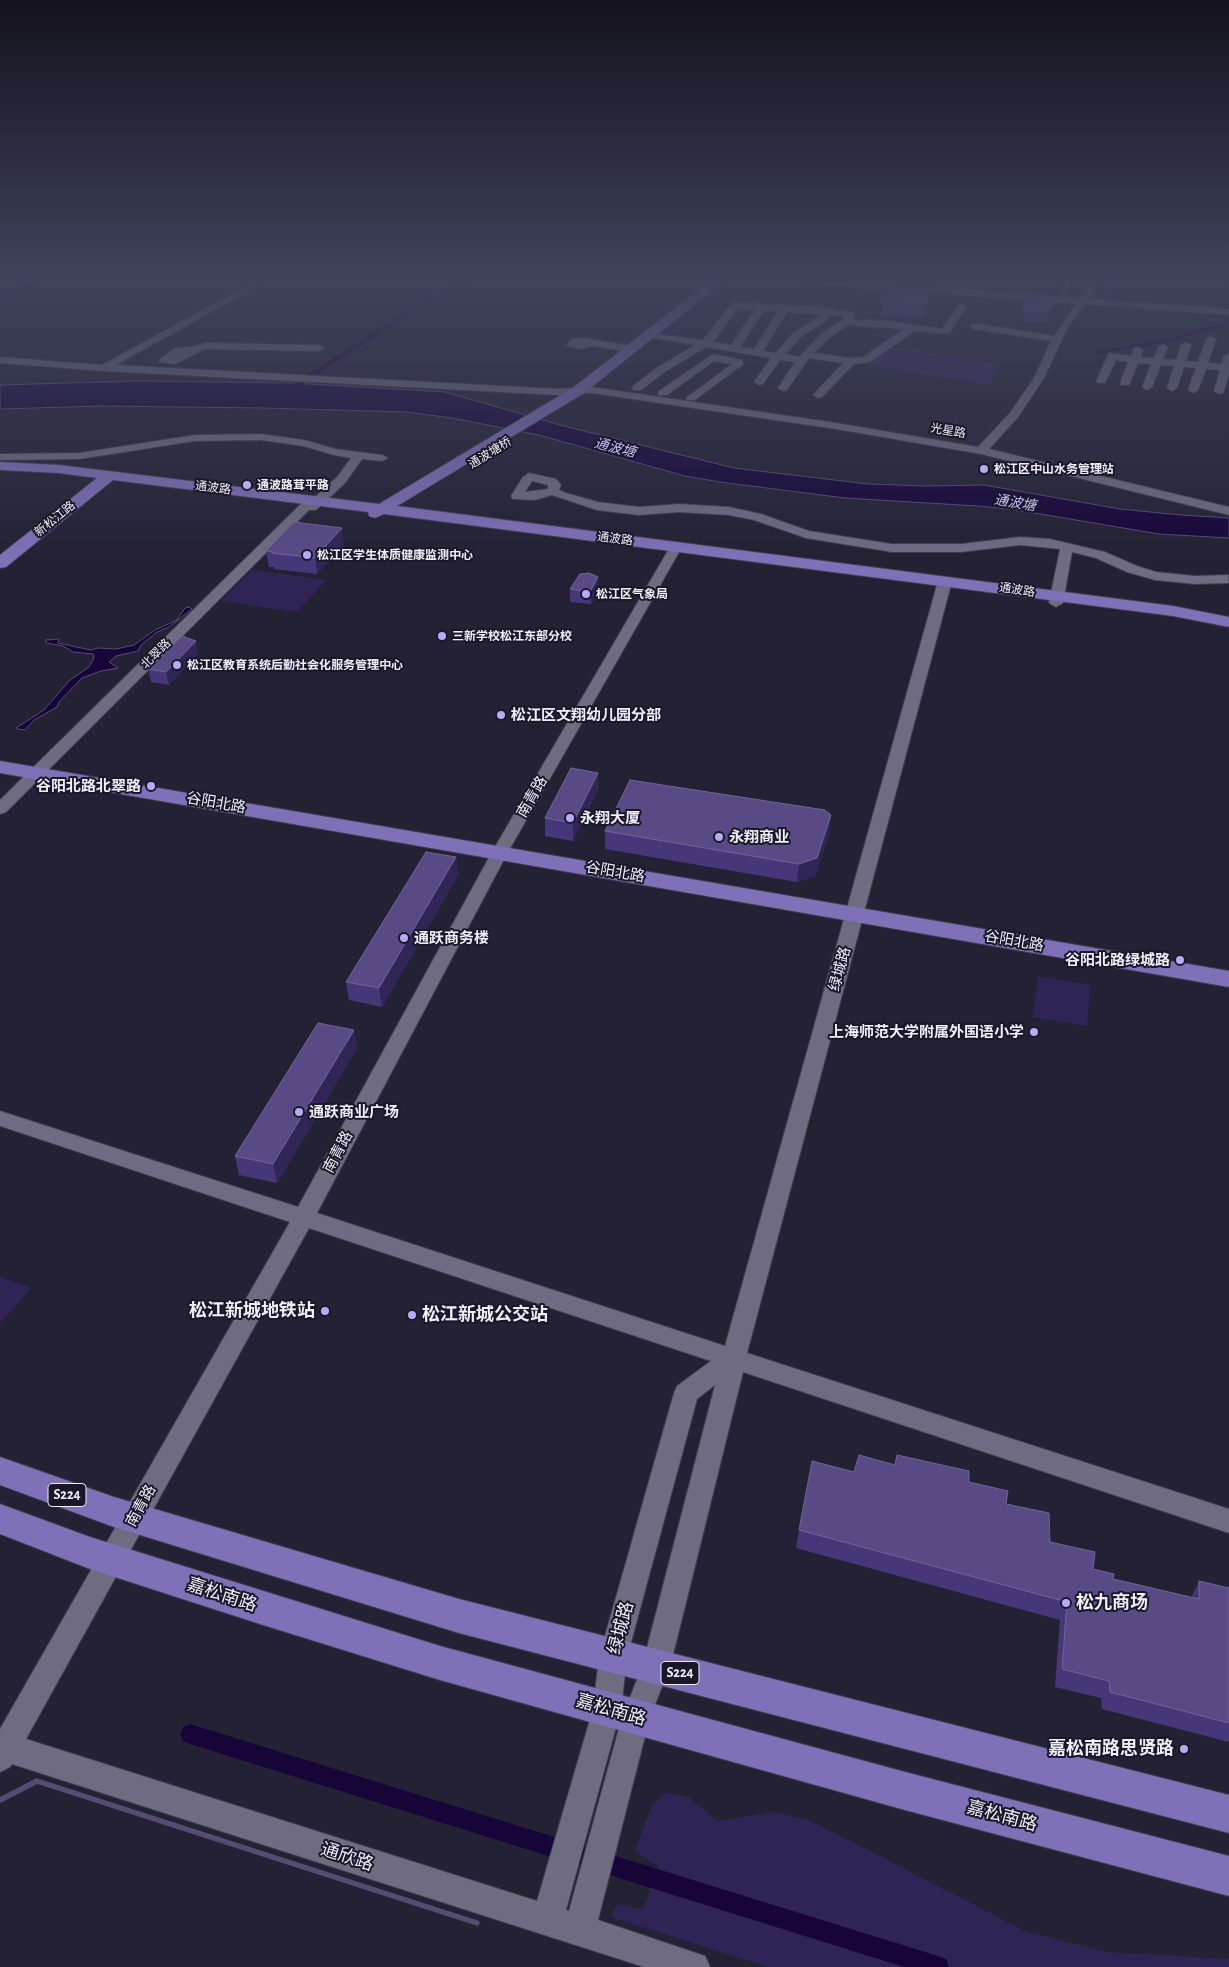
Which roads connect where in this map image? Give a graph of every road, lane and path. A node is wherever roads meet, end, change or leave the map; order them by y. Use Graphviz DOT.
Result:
graph roads {
  1 [pos="207,373"];
  2 [pos="211,373"];
  3 [pos="604,373"];
  4 [pos="608,373"];
  5 [pos="659,373"];
  6 [pos="692,373"];
  7 [pos="726,373"];
  8 [pos="766,373"];
  9 [pos="794,373"];
  10 [pos="840,373"];
  11 [pos="1041,373"];
  12 [pos="1105,373"];
  13 [pos="1129,373"];
  14 [pos="1153,373"];
  15 [pos="1177,373"];
  16 [pos="1200,373"];
  17 [pos="1225,373"];
  18 [pos="1101,381"];
  19 [pos="759,382"];
  20 [pos="1125,383"];
  21 [pos="1147,387"];
  22 [pos="637,388"];
  23 [pos="784,388"];
  24 [pos="1172,388"];
  25 [pos="585,390"];
  26 [pos="1194,390"];
  27 [pos="1219,391"];
  28 [pos="663,393"];
  29 [pos="818,395"];
  30 [pos="691,398"];
  31 [pos="981,451"];
  32 [pos="359,455"];
  33 [pos="0,457"];
  34 [pos="382,458"];
  35 [pos="0,466"];
  36 [pos="0,475"];
  37 [pos="100,478"];
  38 [pos="553,491"];
  39 [pos="312,504"];
  40 [pos="391,509"];
  41 [pos="1229,511"];
  42 [pos="1067,546"];
  43 [pos="675,550"];
  44 [pos="0,552"];
  45 [pos="0,563"];
  46 [pos="1229,577"];
  47 [pos="945,584"];
  48 [pos="1057,599"];
  49 [pos="1229,622"];
  50 [pos="1229,629"];
  51 [pos="0,767"];
  52 [pos="36,772"];
  53 [pos="0,809"];
  54 [pos="500,852"];
  55 [pos="855,914"];
  56 [pos="1229,979"];
  57 [pos="0,1118"];
  58 [pos="303,1218"];
  59 [pos="734,1358"];
  60 [pos="0,1471"];
  61 [pos="134,1518"];
  62 [pos="0,1520"];
  63 [pos="1229,1521"];
  64 [pos="111,1560"];
  65 [pos="613,1657"];
  66 [pos="656,1667"];
  67 [pos="621,1713"];
  68 [pos="2,1750"];
  69 [pos="1229,1814"];
  70 [pos="609,1817"];
  71 [pos="1229,1876"];
  72 [pos="551,1908"];
  73 [pos="582,1919"];
  74 [pos="694,1967"];
  1 -- 2 [label="street, 光星路"];
  2 -- 25 [label="street, 光星路"];
  3 -- 25 [label="main road"];
  4 -- 25 [label="main road"];
  5 -- 22 [label="street"];
  6 -- 28 [label="street"];
  7 -- 30 [label="street"];
  8 -- 19 [label="street"];
  9 -- 23 [label="street"];
  10 -- 29 [label="street"];
  11 -- 31 [label="street"];
  12 -- 18 [label="street"];
  13 -- 20 [label="street"];
  14 -- 21 [label="street"];
  15 -- 24 [label="street"];
  16 -- 26 [label="street"];
  17 -- 27 [label="street"];
  25 -- 31 [label="street, 光星路"];
  25 -- 40 [label="main road, 通波塘桥"];
  31 -- 41 [label="street, 光星路"];
  32 -- 33 [label="street"];
  32 -- 34 [label="street"];
  32 -- 39 [label="street, 北翠路"];
  35 -- 37 [label="main road, 通波路"];
  36 -- 37 [label="main road, 通波路"];
  37 -- 39 [label="main road, 通波路"];
  37 -- 44 [label="main road, 新松江路"];
  37 -- 45 [label="main road, 新松江路"];
  38 -- 42 [label="street"];
  39 -- 40 [label="main road, 通波路"];
  39 -- 52 [label="street, 北翠路"];
  40 -- 43 [label="main road, 通波路"];
  42 -- 46 [label="street"];
  42 -- 48 [label="street"];
  43 -- 47 [label="main road, 通波路"];
  43 -- 54 [label="street, 南青路"];
  47 -- 48 [label="main road, 通波路"];
  47 -- 55 [label="street, 绿城路"];
  48 -- 49 [label="main road, 通波路"];
  48 -- 50 [label="main road, 通波路"];
  51 -- 52 [label="main road, 谷阳北路"];
  52 -- 53 [label="street, 北翠路"];
  52 -- 54 [label="main road, 谷阳北路"];
  54 -- 55 [label="main road, 谷阳北路"];
  54 -- 58 [label="street, 南青路"];
  55 -- 56 [label="main road, 谷阳北路"];
  55 -- 59 [label="street, 绿城路"];
  57 -- 58 [label="street"];
  58 -- 59 [label="street"];
  58 -- 61 [label="street, 南青路"];
  59 -- 63 [label="street"];
  59 -- 65 [label="street, 绿城路"];
  59 -- 66 [label="street, 绿城路"];
  60 -- 61 [label="main road, S224"];
  61 -- 64 [label="street, 南青路"];
  61 -- 65 [label="main road, S224"];
  62 -- 64 [label="main road, 嘉松南路"];
  64 -- 67 [label="main road, 嘉松南路"];
  64 -- 68 [label="street, 南青路"];
  65 -- 66 [label="main road, S224"];
  65 -- 67 [label="street, 绿城路"];
  66 -- 67 [label="street, 绿城路"];
  66 -- 69 [label="main road, S224"];
  67 -- 70 [label="street, 绿城路"];
  67 -- 71 [label="main road, 嘉松南路"];
  67 -- 72 [label="street, 绿城路"];
  68 -- 72 [label="street, 通欣路"];
  70 -- 73 [label="street, 绿城路"];
  72 -- 73 [label="street, 通欣路"];
  73 -- 74 [label="street, 通欣路"];
}
